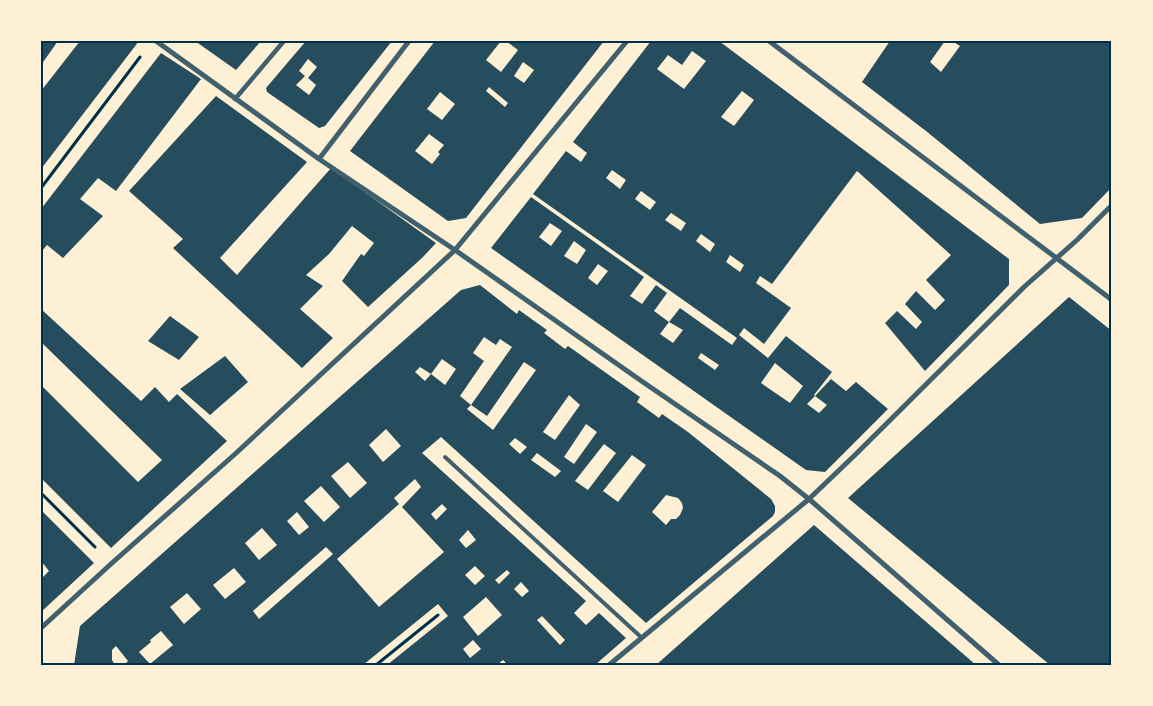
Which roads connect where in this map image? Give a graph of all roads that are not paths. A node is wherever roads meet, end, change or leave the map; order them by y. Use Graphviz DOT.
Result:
graph roads {
  1 [pos="156,41"];
  2 [pos="284,41"];
  3 [pos="409,41"];
  4 [pos="627,41"];
  5 [pos="769,41"];
  6 [pos="235,99"];
  7 [pos="319,159"];
  8 [pos="1112,205"];
  9 [pos="455,250"];
  10 [pos="1057,258"];
  11 [pos="1112,300"];
  12 [pos="445,457"];
  13 [pos="809,499"];
  14 [pos="41,628"];
  15 [pos="642,638"];
  16 [pos="609,665"];
  17 [pos="999,665"];
  1 -- 6 [label="street"];
  2 -- 6 [label="street"];
  3 -- 7 [label="street"];
  4 -- 9 [label="street"];
  5 -- 10 [label="street"];
  6 -- 7 [label="street"];
  7 -- 9 [label="street"];
  8 -- 10 [label="street"];
  9 -- 13 [label="street"];
  9 -- 14 [label="street"];
  10 -- 11 [label="street"];
  10 -- 13 [label="street"];
  12 -- 15 [label="lane"];
  13 -- 15 [label="street"];
  13 -- 17 [label="street"];
  15 -- 16 [label="street"];
}
